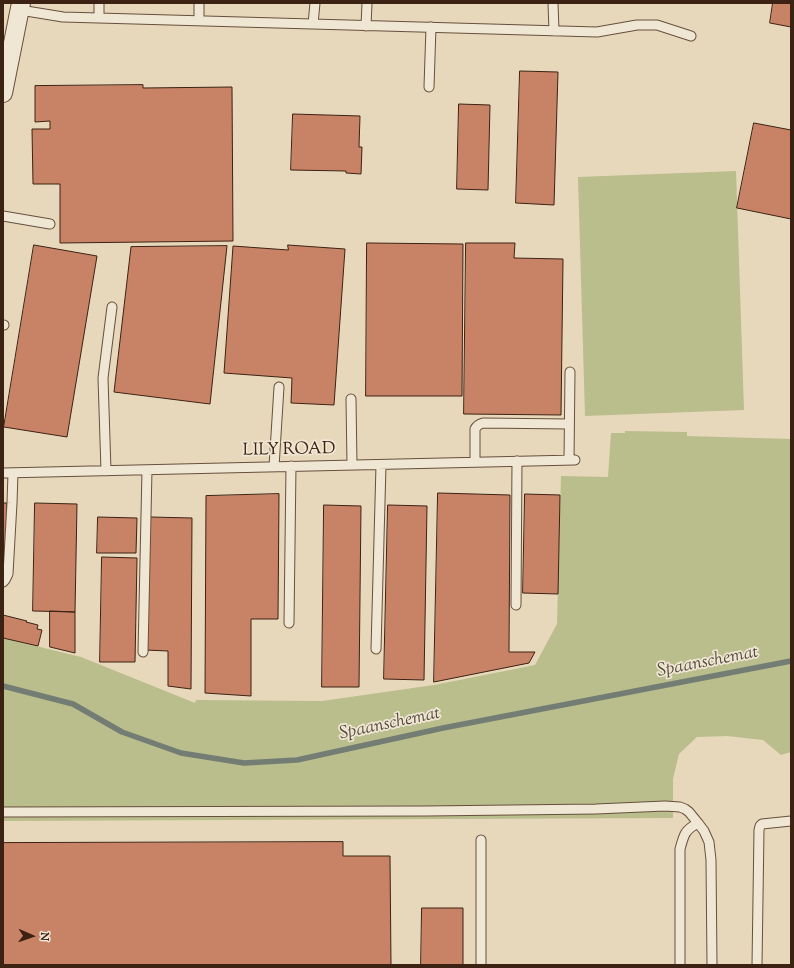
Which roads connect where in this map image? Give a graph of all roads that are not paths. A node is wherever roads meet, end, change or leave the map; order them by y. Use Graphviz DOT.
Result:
graph roads {
  1 [pos="99,3"];
  2 [pos="200,3"];
  3 [pos="315,3"];
  4 [pos="367,3"];
  5 [pos="553,3"];
  6 [pos="20,6"];
  7 [pos="99,18"];
  8 [pos="199,21"];
  9 [pos="313,24"];
  10 [pos="366,26"];
  11 [pos="431,27"];
  12 [pos="554,31"];
  13 [pos="690,36"];
  14 [pos="428,87"];
  15 [pos="3,93"];
  16 [pos="3,216"];
  17 [pos="50,224"];
  18 [pos="112,308"];
  19 [pos="570,372"];
  20 [pos="279,387"];
  21 [pos="351,399"];
  22 [pos="569,424"];
  23 [pos="517,461"];
  24 [pos="475,462"];
  25 [pos="381,464"];
  26 [pos="352,465"];
  27 [pos="291,466"];
  28 [pos="274,467"];
  29 [pos="147,470"];
  30 [pos="106,471"];
  31 [pos="3,473"];
  32 [pos="13,473"];
  33 [pos="3,582"];
  34 [pos="516,605"];
  35 [pos="288,623"];
  36 [pos="376,649"];
  37 [pos="143,652"];
  38 [pos="3,812"];
  39 [pos="791,821"];
  40 [pos="698,823"];
  41 [pos="481,840"];
  42 [pos="481,965"];
  43 [pos="680,965"];
  44 [pos="712,965"];
  45 [pos="757,965"];
  1 -- 7 [label="lane"];
  2 -- 8 [label="lane"];
  3 -- 9 [label="lane"];
  4 -- 10 [label="lane"];
  5 -- 12 [label="lane"];
  6 -- 7 [label="lane"];
  6 -- 15 [label="street"];
  7 -- 8 [label="lane"];
  8 -- 9 [label="lane"];
  9 -- 10 [label="lane"];
  10 -- 11 [label="lane"];
  11 -- 12 [label="lane"];
  11 -- 14 [label="lane"];
  12 -- 13 [label="lane"];
  16 -- 17 [label="lane"];
  18 -- 30 [label="lane"];
  19 -- 22 [label="lane"];
  20 -- 28 [label="lane"];
  21 -- 26 [label="lane"];
  22 -- 23 [label="lane, LILY ROAD"];
  22 -- 24 [label="lane"];
  23 -- 24 [label="lane, LILY ROAD"];
  23 -- 34 [label="lane"];
  24 -- 25 [label="lane, LILY ROAD"];
  25 -- 26 [label="lane, LILY ROAD"];
  25 -- 36 [label="lane"];
  26 -- 27 [label="lane, LILY ROAD"];
  27 -- 28 [label="lane, LILY ROAD"];
  27 -- 35 [label="lane"];
  28 -- 29 [label="lane, LILY ROAD"];
  29 -- 30 [label="lane, LILY ROAD"];
  29 -- 37 [label="lane"];
  30 -- 32 [label="lane, LILY ROAD"];
  31 -- 32 [label="lane, LILY ROAD"];
  32 -- 33 [label="lane"];
  38 -- 40 [label="lane"];
  39 -- 45 [label="lane"];
  40 -- 43 [label="lane"];
  40 -- 44 [label="lane"];
  41 -- 42 [label="lane"];
}
